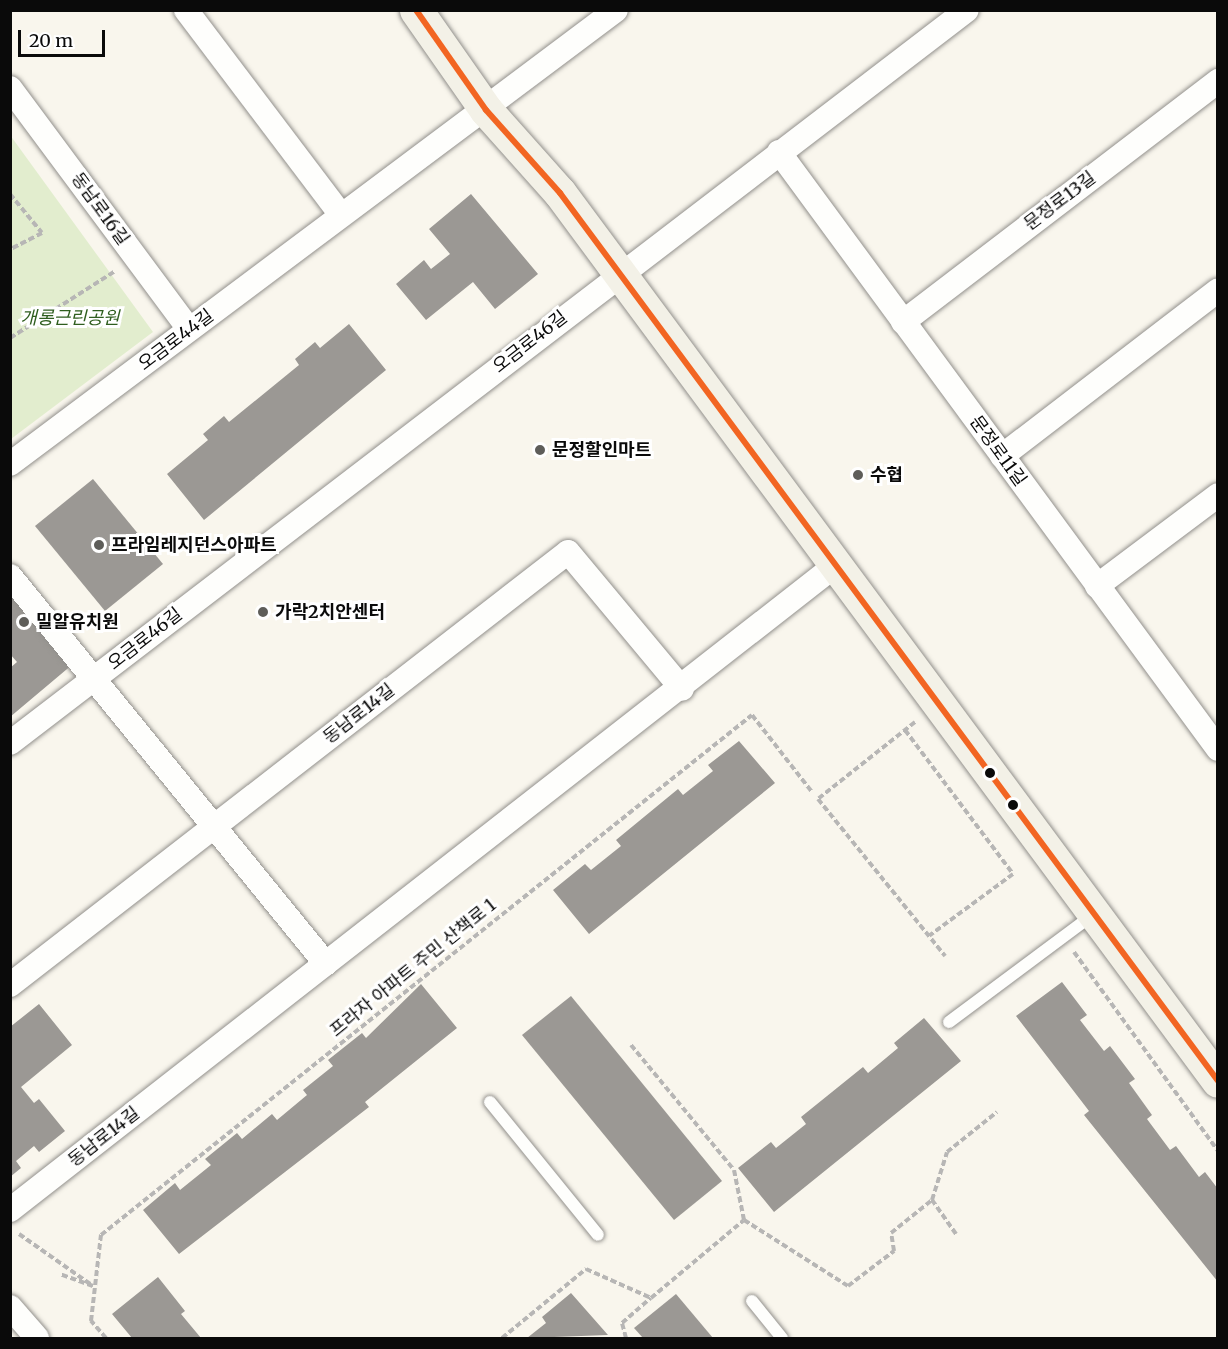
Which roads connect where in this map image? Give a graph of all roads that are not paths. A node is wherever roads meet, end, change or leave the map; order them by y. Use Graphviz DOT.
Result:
graph roads {
  1 [pos="186,10"];
  2 [pos="416,10"];
  3 [pos="616,10"];
  4 [pos="967,10"];
  5 [pos="1218,81"];
  6 [pos="10,88"];
  7 [pos="486,110"];
  8 [pos="779,152"];
  9 [pos="341,215"];
  10 [pos="619,274"];
  11 [pos="1218,290"];
  12 [pos="903,322"];
  13 [pos="189,329"];
  14 [pos="1002,456"];
  15 [pos="10,464"];
  16 [pos="1218,495"];
  17 [pos="837,564"];
  18 [pos="10,576"];
  19 [pos="1097,586"];
  20 [pos="95,678"];
  21 [pos="682,689"];
  22 [pos="1209,720"];
  23 [pos="10,743"];
  24 [pos="1218,749"];
  25 [pos="215,825"];
  26 [pos="1095,914"];
  27 [pos="326,964"];
  28 [pos="10,985"];
  29 [pos="949,1022"];
  30 [pos="1218,1081"];
  31 [pos="490,1102"];
  32 [pos="10,1210"];
  33 [pos="598,1235"];
  34 [pos="752,1301"];
  35 [pos="10,1307"];
  36 [pos="37,1338"];
  37 [pos="782,1338"];
  1 -- 9 [label="street"];
  2 -- 7 [label="street"];
  3 -- 7 [label="street, 오금로44길"];
  4 -- 8 [label="street, 오금로46길"];
  5 -- 12 [label="street, 문정로13길"];
  6 -- 13 [label="street, 동남로16길"];
  7 -- 9 [label="street, 오금로44길"];
  7 -- 10 [label="street"];
  8 -- 10 [label="street, 오금로46길"];
  8 -- 12 [label="street, 문정로11길"];
  9 -- 13 [label="street, 오금로44길"];
  10 -- 17 [label="street"];
  10 -- 20 [label="street, 오금로46길"];
  11 -- 14 [label="street"];
  12 -- 14 [label="street, 문정로11길"];
  13 -- 15 [label="street, 오금로44길"];
  14 -- 19 [label="street, 문정로11길"];
  16 -- 19 [label="street"];
  17 -- 21 [label="street, 동남로14길"];
  17 -- 26 [label="street"];
  18 -- 20 [label="street, 오금로46길"];
  19 -- 22 [label="street, 문정로11길"];
  20 -- 23 [label="street, 오금로46길"];
  20 -- 25 [label="street, 오금로46길"];
  21 -- 25 [label="street, 동남로14길"];
  21 -- 27 [label="street, 동남로14길"];
  22 -- 24 [label="street, 문정로11길"];
  25 -- 27 [label="street, 오금로46길"];
  25 -- 28 [label="street, 동남로14길"];
  26 -- 29 [label="lane"];
  26 -- 30 [label="street"];
  27 -- 32 [label="street, 동남로14길"];
  31 -- 33 [label="lane"];
  34 -- 37 [label="lane"];
  35 -- 36 [label="street"];
}
